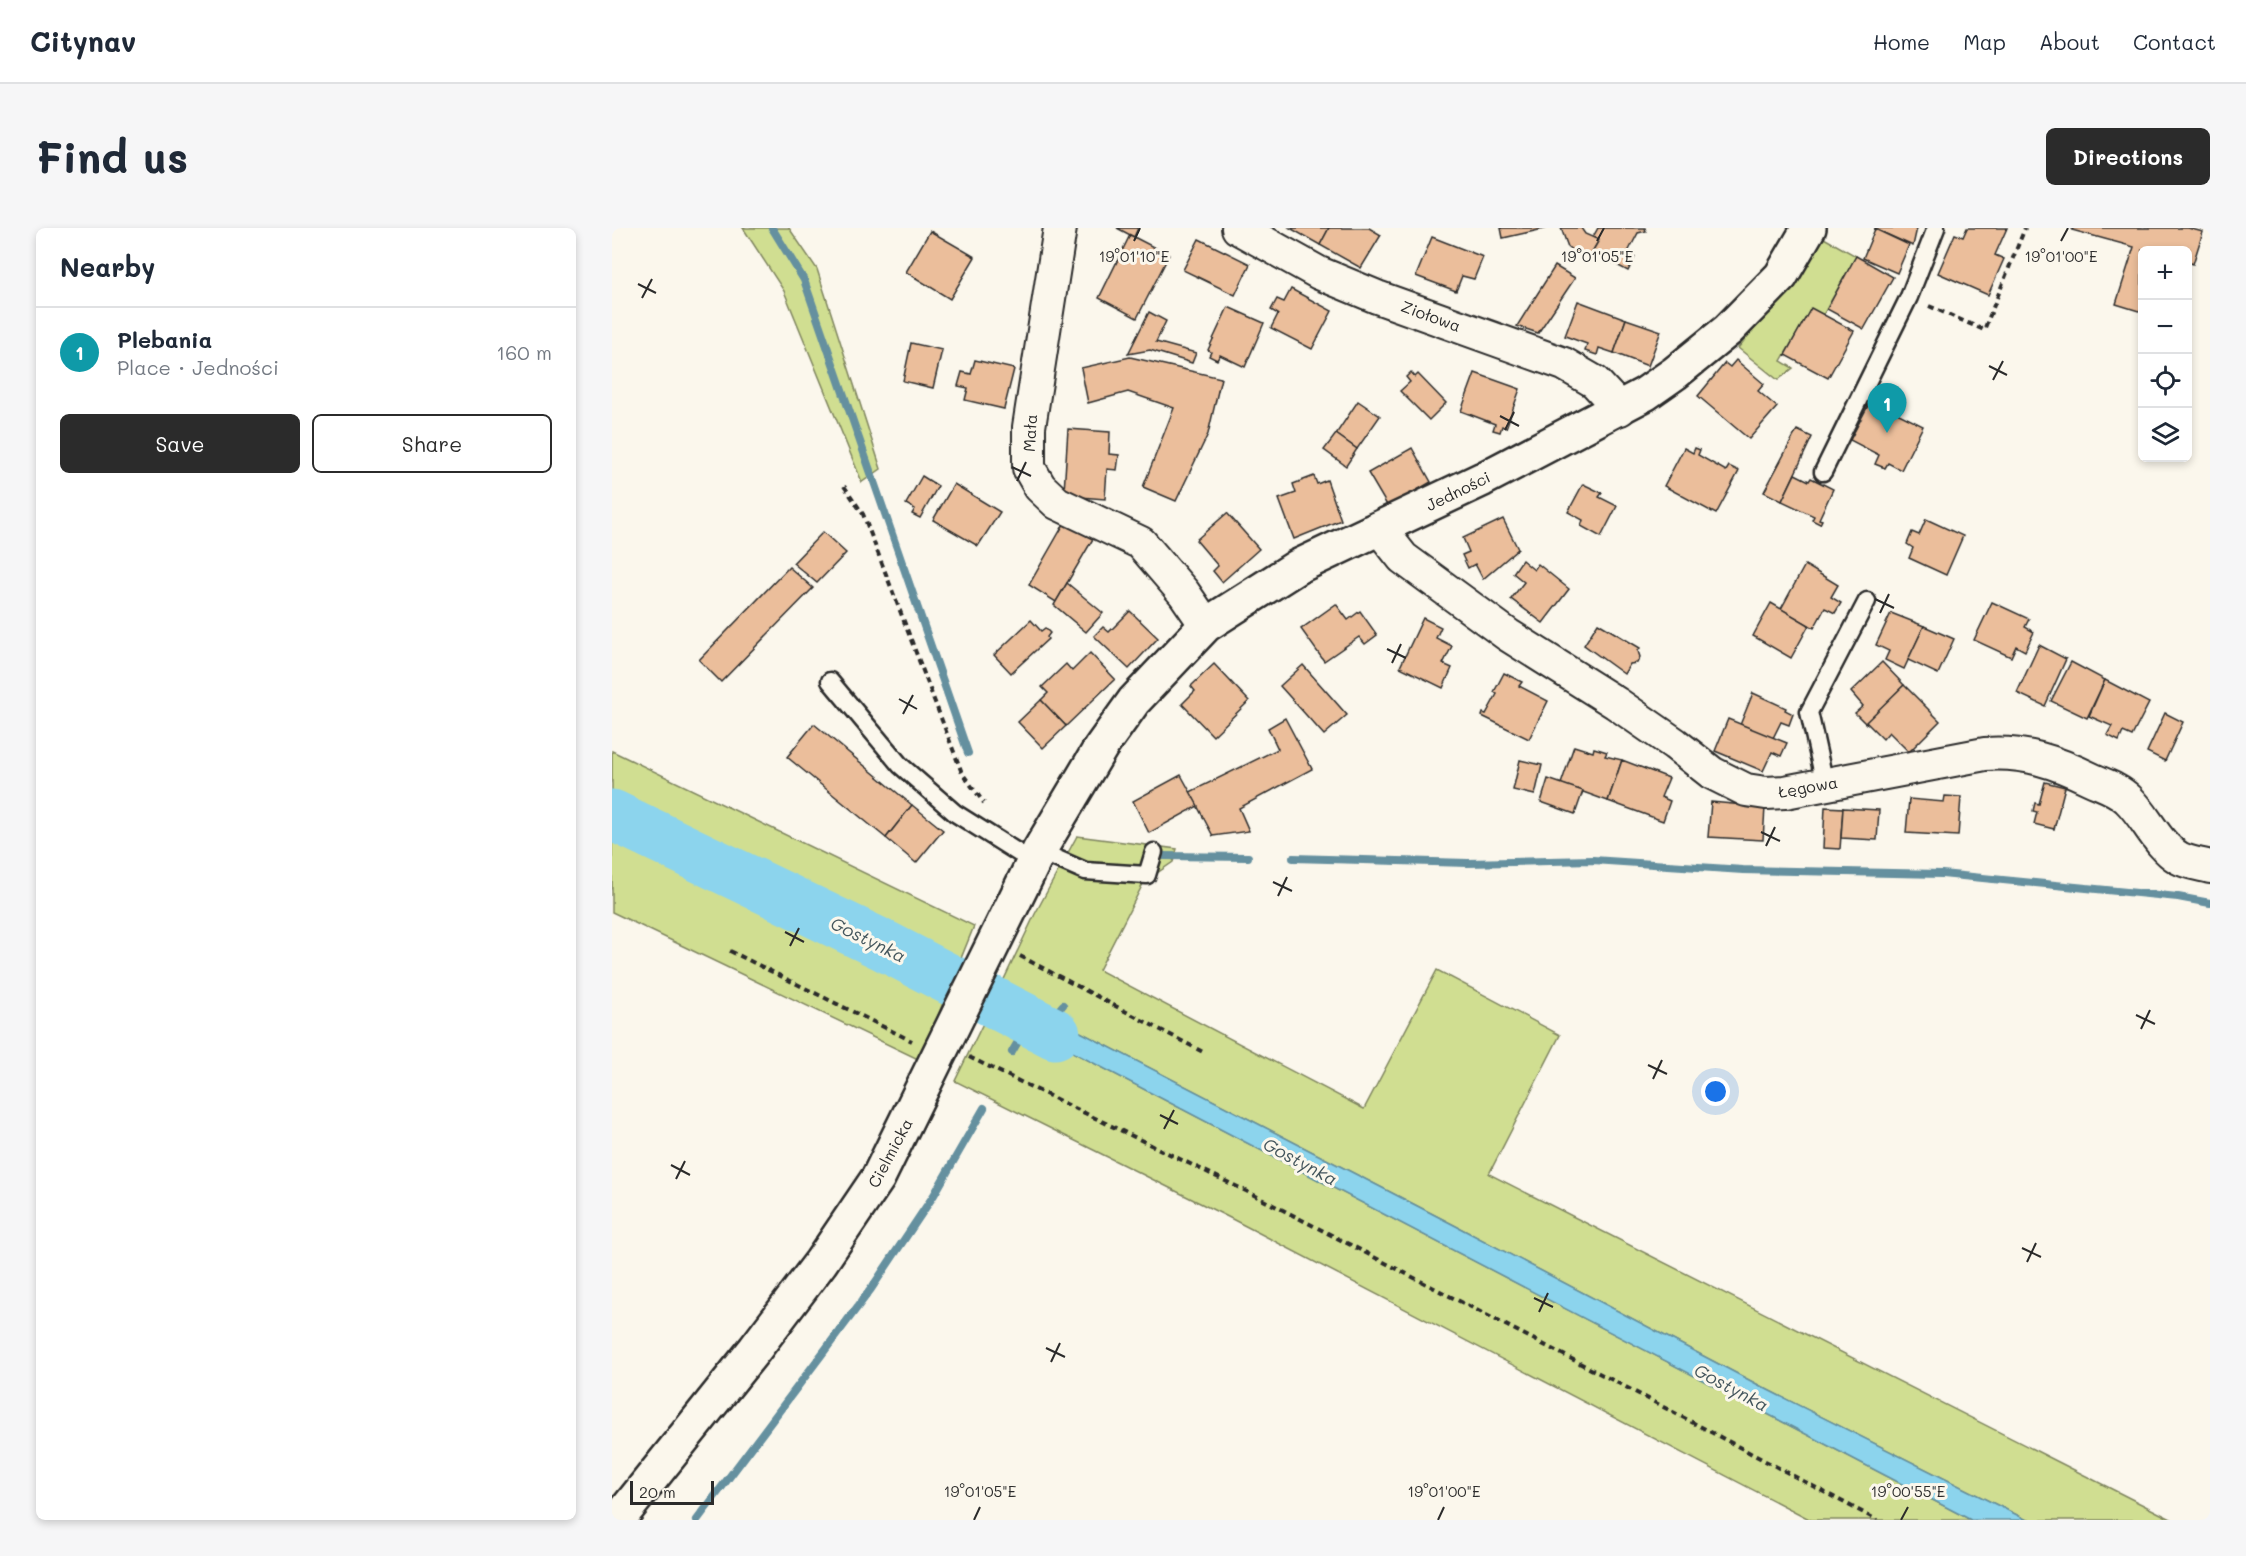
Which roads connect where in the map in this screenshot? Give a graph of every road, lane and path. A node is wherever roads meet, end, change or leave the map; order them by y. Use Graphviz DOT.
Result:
graph roads {
  1 [pos="1060,228"];
  2 [pos="1238,228"];
  3 [pos="1809,228"];
  4 [pos="1936,228"];
  5 [pos="2025,228"];
  6 [pos="1909,297"];
  7 [pos="1620,409"];
  8 [pos="1822,472"];
  9 [pos="844,486"];
  10 [pos="1380,529"];
  11 [pos="1867,601"];
  12 [pos="1206,625"];
  13 [pos="830,681"];
  14 [pos="1101,747"];
  15 [pos="1825,784"];
  16 [pos="990,810"];
  17 [pos="1154,852"];
  18 [pos="1036,857"];
  19 [pos="2210,867"];
  20 [pos="730,951"];
  21 [pos="1022,957"];
  22 [pos="946,1042"];
  23 [pos="1203,1052"];
  24 [pos="983,1062"];
  25 [pos="618,1520"];
  26 [pos="1877,1520"];
  1 -- 12 [label="street, Mała"];
  2 -- 7 [label="street, Ziołowa"];
  3 -- 7 [label="street, Jedności"];
  4 -- 6 [label="lane"];
  5 -- 6 [label="path"];
  6 -- 8 [label="lane"];
  7 -- 10 [label="street, Jedności"];
  9 -- 16 [label="path"];
  10 -- 12 [label="street, Jedności"];
  10 -- 15 [label="street, Łęgowa"];
  11 -- 15 [label="lane"];
  12 -- 14 [label="street, Jedności"];
  13 -- 18 [label="lane"];
  14 -- 18 [label="street, Cielmicka"];
  15 -- 19 [label="street, Łęgowa"];
  17 -- 18 [label="lane"];
  18 -- 22 [label="street, Cielmicka"];
  20 -- 22 [label="path"];
  21 -- 23 [label="path"];
  22 -- 25 [label="street, Cielmicka"];
  24 -- 26 [label="path"];
}
